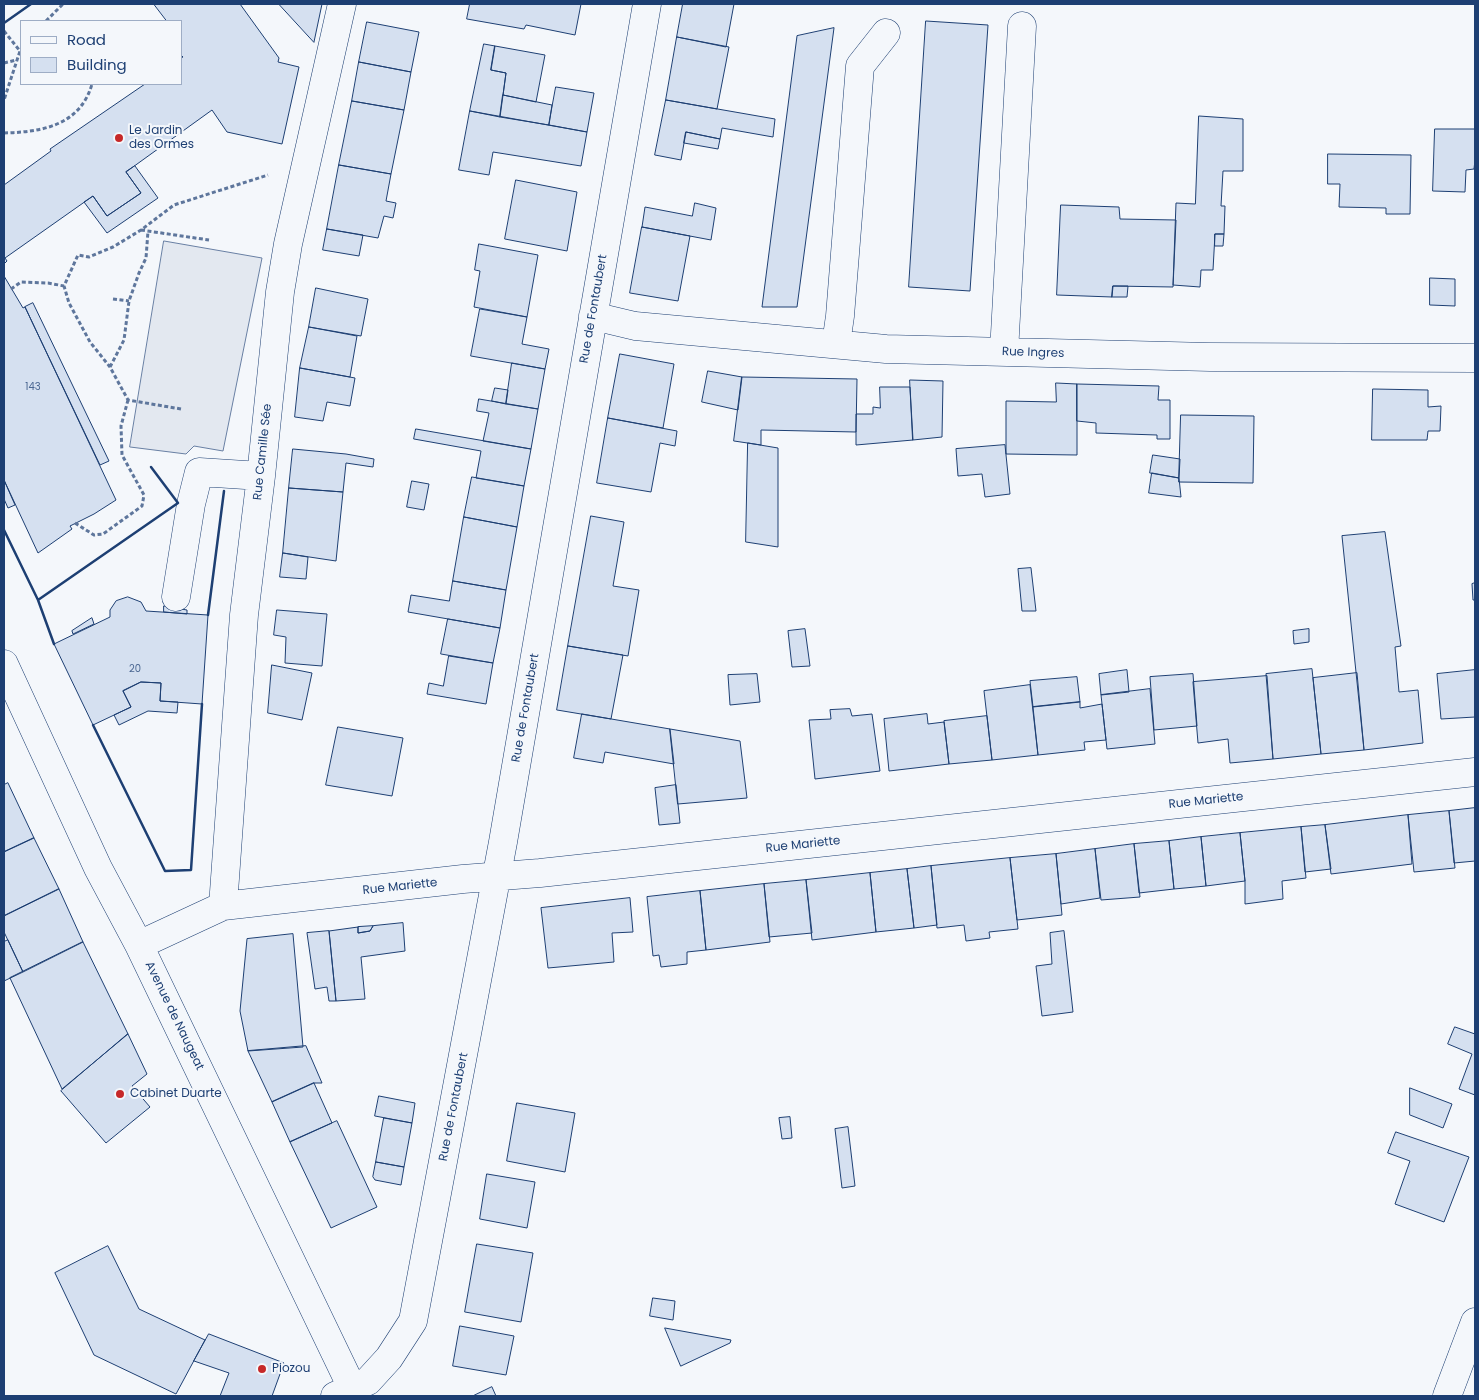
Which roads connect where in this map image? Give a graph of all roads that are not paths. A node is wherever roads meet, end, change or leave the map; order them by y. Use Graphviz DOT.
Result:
graph roads {
  1 [pos="342,4"];
  2 [pos="647,4"];
  3 [pos="1022,26"];
  4 [pos="886,33"];
  5 [pos="592,316"];
  6 [pos="836,344"];
  7 [pos="1004,352"];
  8 [pos="1475,358"];
  9 [pos="261,476"];
  10 [pos="176,598"];
  11 [pos="4,664"];
  12 [pos="1475,772"];
  13 [pos="496,878"];
  14 [pos="222,906"];
  15 [pos="139,945"];
  16 [pos="1475,1322"];
  17 [pos="348,1394"];
  18 [pos="1447,1396"];
  1 -- 9 [label="street, Rue Camille Sée"];
  2 -- 5 [label="street, Rue de Fontaubert"];
  3 -- 7 [label="street"];
  4 -- 6 [label="street"];
  5 -- 6 [label="street, Rue Ingres"];
  5 -- 13 [label="street, Rue de Fontaubert"];
  6 -- 7 [label="street, Rue Ingres"];
  7 -- 8 [label="street, Rue Ingres"];
  9 -- 10 [label="street"];
  9 -- 14 [label="street, Rue Camille Sée"];
  11 -- 15 [label="street, Avenue de Naugeat"];
  12 -- 13 [label="street, Rue Mariette"];
  13 -- 14 [label="street, Rue Mariette"];
  13 -- 17 [label="street, Rue de Fontaubert"];
  14 -- 15 [label="street, Rue Mariette"];
  15 -- 17 [label="street, Avenue de Naugeat"];
  16 -- 18 [label="street"];
}
